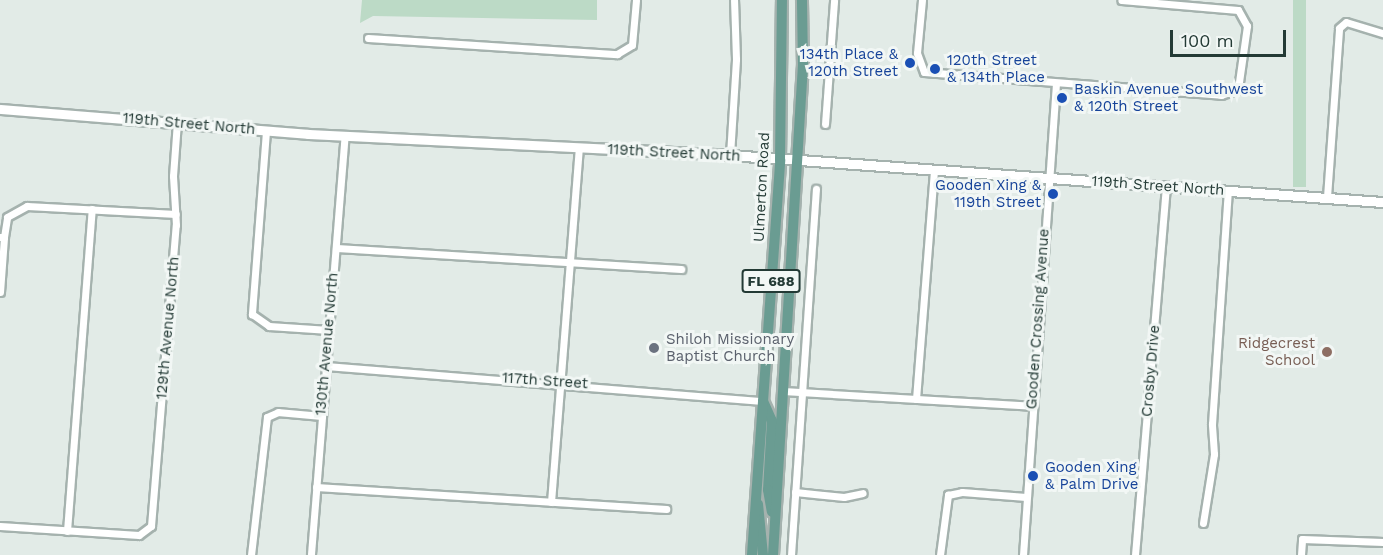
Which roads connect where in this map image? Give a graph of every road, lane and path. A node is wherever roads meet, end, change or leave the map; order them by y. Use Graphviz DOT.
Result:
graph roads {
  1 [pos="636,0"];
  2 [pos="734,0"];
  3 [pos="782,0"];
  4 [pos="802,0"];
  5 [pos="834,0"];
  6 [pos="922,0"];
  7 [pos="1121,0"];
  8 [pos="1383,33"];
  9 [pos="368,38"];
  10 [pos="1056,84"];
  11 [pos="0,109"];
  12 [pos="177,122"];
  13 [pos="825,124"];
  14 [pos="266,131"];
  15 [pos="345,135"];
  16 [pos="579,148"];
  17 [pos="730,155"];
  18 [pos="780,160"];
  19 [pos="798,162"];
  20 [pos="934,171"];
  21 [pos="1048,178"];
  22 [pos="1166,187"];
  23 [pos="816,189"];
  24 [pos="1228,191"];
  25 [pos="1327,197"];
  26 [pos="1383,202"];
  27 [pos="92,209"];
  28 [pos="176,214"];
  29 [pos="2,237"];
  30 [pos="336,248"];
  31 [pos="570,264"];
  32 [pos="681,269"];
  33 [pos="0,292"];
  34 [pos="329,330"];
  35 [pos="326,366"];
  36 [pos="562,382"];
  37 [pos="783,391"];
  38 [pos="801,392"];
  39 [pos="916,399"];
  40 [pos="763,401"];
  41 [pos="1032,406"];
  42 [pos="321,416"];
  43 [pos="316,487"];
  44 [pos="795,492"];
  45 [pos="863,493"];
  46 [pos="1026,497"];
  47 [pos="756,498"];
  48 [pos="551,502"];
  49 [pos="666,509"];
  50 [pos="775,522"];
  51 [pos="1203,523"];
  52 [pos="0,526"];
  53 [pos="67,531"];
  54 [pos="1383,542"];
  55 [pos="311,554"];
  56 [pos="251,555"];
  57 [pos="752,555"];
  58 [pos="763,555"];
  59 [pos="773,555"];
  60 [pos="791,555"];
  61 [pos="940,555"];
  62 [pos="1023,555"];
  63 [pos="1135,555"];
  64 [pos="1301,555"];
  1 -- 9 [label="street"];
  2 -- 17 [label="street"];
  3 -- 18 [label="main road, Ulmerton Road / FL 688"];
  4 -- 19 [label="main road, FL 688"];
  5 -- 13 [label="street"];
  6 -- 10 [label="street"];
  7 -- 10 [label="street"];
  8 -- 25 [label="street"];
  10 -- 21 [label="street, Gooden Crossing Avenue"];
  11 -- 12 [label="street, 119th Street North"];
  12 -- 14 [label="street, 119th Street North"];
  12 -- 28 [label="street, 129th Avenue North"];
  14 -- 15 [label="street, 119th Street North"];
  14 -- 34 [label="street"];
  15 -- 16 [label="street, 119th Street North"];
  15 -- 30 [label="street, 130th Avenue North"];
  16 -- 17 [label="street, 119th Street North"];
  16 -- 31 [label="street"];
  17 -- 18 [label="street, 119th Street North"];
  18 -- 19 [label="street, 119th Street North"];
  18 -- 40 [label="main road, Ulmerton Road / FL 688"];
  19 -- 20 [label="street, 119th Street North"];
  19 -- 37 [label="main road, FL 688"];
  20 -- 21 [label="street, 119th Street North"];
  20 -- 39 [label="street"];
  21 -- 22 [label="street, 119th Street North"];
  21 -- 41 [label="street, Gooden Crossing Avenue"];
  22 -- 24 [label="street, 119th Street North"];
  22 -- 63 [label="street, Crosby Drive"];
  23 -- 38 [label="street"];
  24 -- 25 [label="street, 119th Street North"];
  24 -- 51 [label="street"];
  25 -- 26 [label="street, 119th Street North"];
  27 -- 28 [label="street"];
  27 -- 29 [label="street"];
  27 -- 53 [label="street"];
  28 -- 53 [label="street, 129th Avenue North"];
  29 -- 33 [label="street"];
  30 -- 31 [label="street"];
  30 -- 34 [label="street, 130th Avenue North"];
  31 -- 32 [label="street"];
  31 -- 36 [label="street"];
  34 -- 35 [label="street, 130th Avenue North"];
  35 -- 36 [label="street, 117th Street"];
  35 -- 42 [label="street, 130th Avenue North"];
  36 -- 40 [label="street, 117th Street"];
  36 -- 48 [label="street"];
  37 -- 38 [label="street"];
  37 -- 50 [label="main road, FL 688"];
  38 -- 39 [label="street"];
  38 -- 44 [label="street"];
  39 -- 41 [label="street"];
  40 -- 47 [label="main road, Ulmerton Road / FL 688"];
  40 -- 50 [label="main road"];
  41 -- 46 [label="street, Gooden Crossing Avenue"];
  42 -- 43 [label="street, 130th Avenue North"];
  42 -- 56 [label="street"];
  43 -- 48 [label="street"];
  43 -- 55 [label="street, 130th Avenue North"];
  44 -- 45 [label="street"];
  44 -- 60 [label="street"];
  46 -- 61 [label="street"];
  46 -- 62 [label="street, Gooden Crossing Avenue"];
  47 -- 57 [label="main road, Ulmerton Road / FL 688"];
  47 -- 58 [label="main road"];
  48 -- 49 [label="street"];
  50 -- 59 [label="main road, FL 688"];
  52 -- 53 [label="street"];
  54 -- 64 [label="street"];
}
